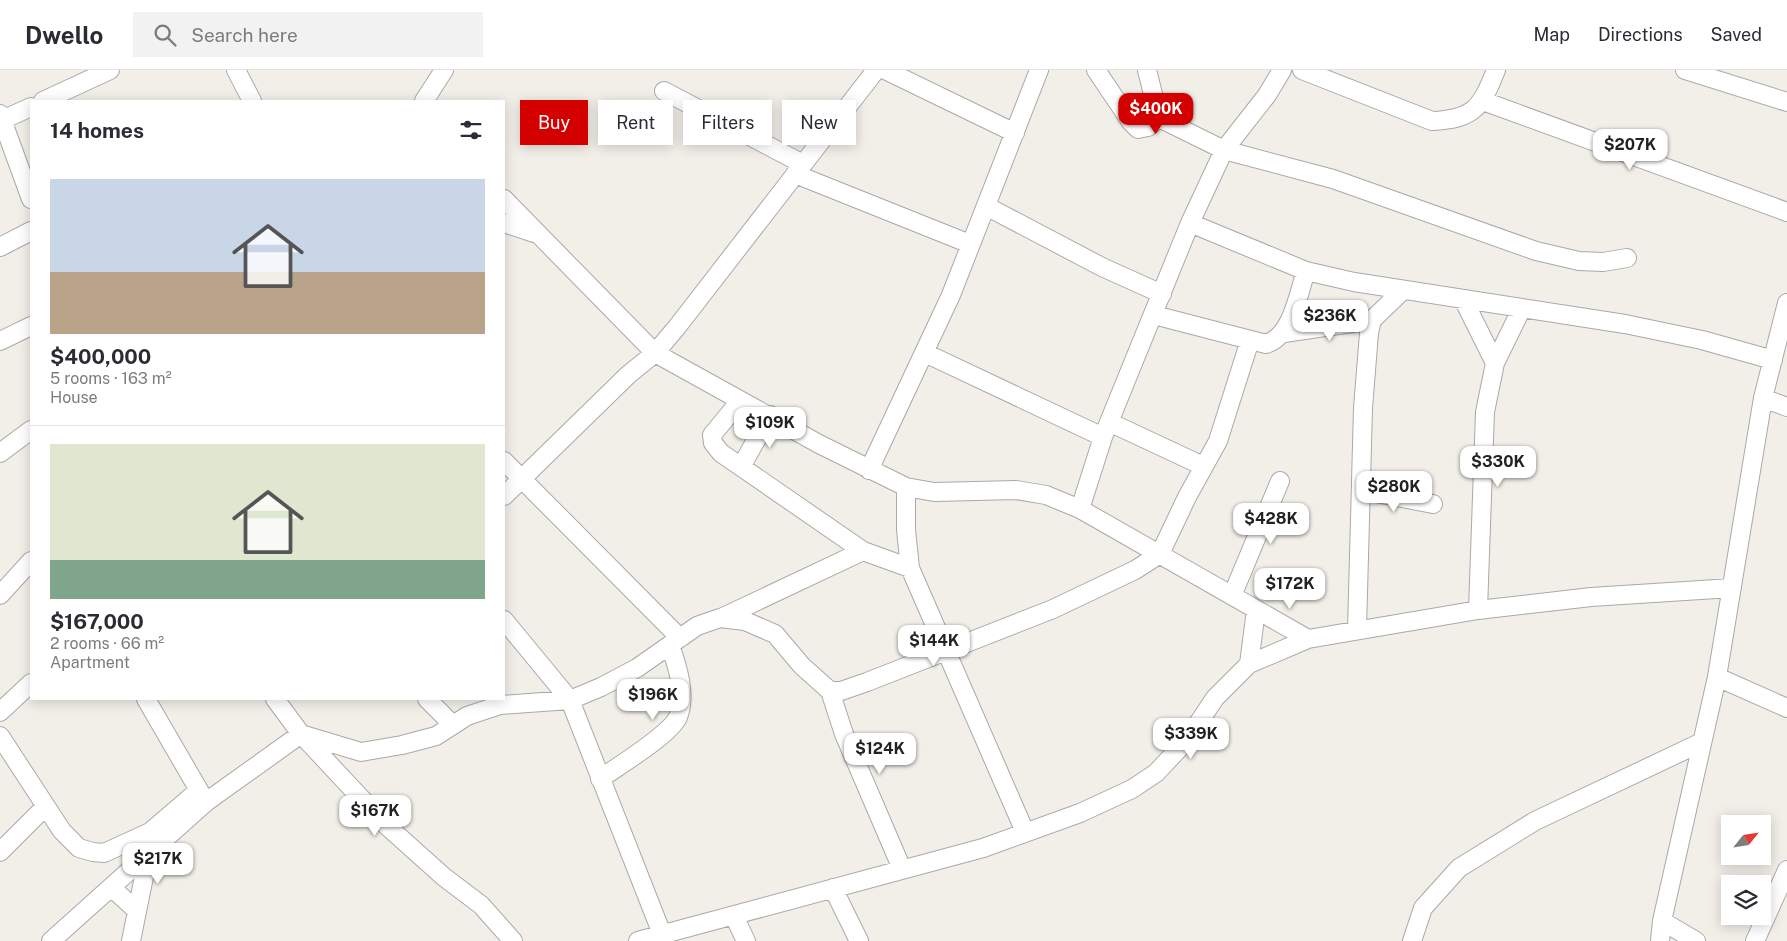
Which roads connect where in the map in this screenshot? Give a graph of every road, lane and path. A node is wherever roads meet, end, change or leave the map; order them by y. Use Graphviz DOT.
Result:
graph roads {
  1 [pos="110,70"];
  2 [pos="236,70"];
  3 [pos="444,70"];
  4 [pos="876,70"];
  5 [pos="885,70"];
  6 [pos="1039,70"];
  7 [pos="1096,70"];
  8 [pos="1147,70"];
  9 [pos="1282,70"];
  10 [pos="1302,70"];
  11 [pos="1496,70"];
  12 [pos="1684,70"];
  13 [pos="664,90"];
  14 [pos="45,100"];
  15 [pos="251,100"];
  16 [pos="425,100"];
  17 [pos="1483,101"];
  18 [pos="1787,102"];
  19 [pos="30,107"];
  20 [pos="1,118"];
  21 [pos="1159,118"];
  22 [pos="1015,133"];
  23 [pos="1224,150"];
  24 [pos="799,169"];
  25 [pos="30,196"];
  26 [pos="505,200"];
  27 [pos="986,206"];
  28 [pos="1787,212"];
  29 [pos="505,223"];
  30 [pos="1190,223"];
  31 [pos="30,232"];
  32 [pos="537,234"];
  33 [pos="970,244"];
  34 [pos="0,247"];
  35 [pos="1628,258"];
  36 [pos="1306,271"];
  37 [pos="1402,291"];
  38 [pos="1162,294"];
  39 [pos="1464,301"];
  40 [pos="1787,303"];
  41 [pos="1521,310"];
  42 [pos="1154,315"];
  43 [pos="1372,320"];
  44 [pos="30,326"];
  45 [pos="1284,332"];
  46 [pos="1250,340"];
  47 [pos="0,341"];
  48 [pos="655,352"];
  49 [pos="925,353"];
  50 [pos="1773,360"];
  51 [pos="1495,363"];
  52 [pos="1763,398"];
  53 [pos="740,401"];
  54 [pos="1787,407"];
  55 [pos="770,415"];
  56 [pos="1106,429"];
  57 [pos="30,431"];
  58 [pos="0,453"];
  59 [pos="505,462"];
  60 [pos="1203,466"];
  61 [pos="741,467"];
  62 [pos="868,470"];
  63 [pos="523,478"];
  64 [pos="1280,481"];
  65 [pos="906,486"];
  66 [pos="1361,490"];
  67 [pos="505,495"];
  68 [pos="1433,504"];
  69 [pos="1080,509"];
  70 [pos="863,551"];
  71 [pos="1160,554"];
  72 [pos="30,562"];
  73 [pos="910,568"];
  74 [pos="1732,588"];
  75 [pos="0,595"];
  76 [pos="1232,596"];
  77 [pos="1256,610"];
  78 [pos="1478,610"];
  79 [pos="720,618"];
  80 [pos="505,621"];
  81 [pos="1357,630"];
  82 [pos="1308,639"];
  83 [pos="675,641"];
  84 [pos="944,650"];
  85 [pos="1249,664"];
  86 [pos="1717,677"];
  87 [pos="30,685"];
  88 [pos="830,691"];
  89 [pos="147,700"];
  90 [pos="275,700"];
  91 [pos="428,700"];
  92 [pos="570,700"];
  93 [pos="1787,708"];
  94 [pos="0,712"];
  95 [pos="453,725"];
  96 [pos="301,734"];
  97 [pos="0,736"];
  98 [pos="1702,742"];
  99 [pos="600,779"];
  100 [pos="202,796"];
  101 [pos="46,806"];
  102 [pos="1025,832"];
  103 [pos="0,852"];
  104 [pos="149,852"];
  105 [pos="902,869"];
  106 [pos="1787,870"];
  107 [pos="111,886"];
  108 [pos="832,888"];
  109 [pos="136,910"];
  110 [pos="734,916"];
  111 [pos="1662,921"];
  112 [pos="662,934"];
  113 [pos="51,941"];
  114 [pos="131,941"];
  115 [pos="513,941"];
  116 [pos="638,941"];
  117 [pos="746,941"];
  118 [pos="859,941"];
  119 [pos="1412,941"];
  120 [pos="1660,941"];
  121 [pos="1696,941"];
  122 [pos="1755,941"];
  1 -- 14 [label="street"];
  2 -- 15 [label="street"];
  3 -- 16 [label="street"];
  4 -- 24 [label="street"];
  5 -- 22 [label="street"];
  6 -- 22 [label="street"];
  7 -- 21 [label="street"];
  8 -- 21 [label="street"];
  9 -- 23 [label="street"];
  10 -- 17 [label="street"];
  11 -- 17 [label="street"];
  12 -- 18 [label="street"];
  13 -- 24 [label="street"];
  17 -- 28 [label="street"];
  19 -- 20 [label="street"];
  20 -- 25 [label="street"];
  21 -- 23 [label="street"];
  22 -- 27 [label="street"];
  23 -- 30 [label="street"];
  23 -- 35 [label="street"];
  24 -- 33 [label="street"];
  24 -- 48 [label="street"];
  26 -- 32 [label="street"];
  27 -- 33 [label="street"];
  27 -- 38 [label="street"];
  29 -- 32 [label="street"];
  30 -- 36 [label="street"];
  30 -- 38 [label="street"];
  31 -- 34 [label="street"];
  32 -- 48 [label="street"];
  33 -- 49 [label="street"];
  36 -- 37 [label="street"];
  36 -- 45 [label="street"];
  37 -- 39 [label="street"];
  37 -- 43 [label="street"];
  38 -- 42 [label="street"];
  39 -- 41 [label="street"];
  39 -- 51 [label="street"];
  40 -- 50 [label="street"];
  41 -- 50 [label="street"];
  41 -- 51 [label="street"];
  42 -- 46 [label="street"];
  42 -- 56 [label="street"];
  43 -- 45 [label="street"];
  43 -- 66 [label="street"];
  44 -- 47 [label="street"];
  45 -- 46 [label="street"];
  46 -- 60 [label="street"];
  48 -- 53 [label="street"];
  48 -- 63 [label="street"];
  49 -- 56 [label="street"];
  49 -- 62 [label="street"];
  50 -- 52 [label="street"];
  51 -- 78 [label="street"];
  52 -- 54 [label="street"];
  52 -- 74 [label="street"];
  53 -- 55 [label="street"];
  53 -- 61 [label="street"];
  55 -- 61 [label="street"];
  55 -- 62 [label="street"];
  56 -- 60 [label="street"];
  56 -- 69 [label="street"];
  57 -- 58 [label="street"];
  59 -- 63 [label="street"];
  60 -- 71 [label="street"];
  61 -- 70 [label="street"];
  62 -- 65 [label="street"];
  63 -- 67 [label="street"];
  63 -- 83 [label="street"];
  64 -- 76 [label="street"];
  65 -- 69 [label="street"];
  65 -- 73 [label="street"];
  66 -- 68 [label="street"];
  66 -- 81 [label="street"];
  69 -- 71 [label="street"];
  70 -- 73 [label="street"];
  70 -- 79 [label="street"];
  71 -- 76 [label="street"];
  71 -- 84 [label="street"];
  72 -- 75 [label="street"];
  73 -- 84 [label="street"];
  74 -- 78 [label="street"];
  74 -- 86 [label="street"];
  76 -- 77 [label="street"];
  77 -- 82 [label="street"];
  77 -- 85 [label="street"];
  78 -- 81 [label="street"];
  79 -- 83 [label="street"];
  79 -- 88 [label="street"];
  80 -- 92 [label="street"];
  81 -- 82 [label="street"];
  82 -- 85 [label="street"];
  83 -- 92 [label="street"];
  83 -- 99 [label="street"];
  84 -- 88 [label="street"];
  84 -- 102 [label="street"];
  85 -- 102 [label="street"];
  86 -- 93 [label="street"];
  86 -- 98 [label="street"];
  87 -- 94 [label="street"];
  88 -- 105 [label="street"];
  89 -- 100 [label="street"];
  90 -- 96 [label="street"];
  91 -- 95 [label="street"];
  92 -- 95 [label="street"];
  92 -- 99 [label="street"];
  95 -- 96 [label="street"];
  96 -- 100 [label="street"];
  96 -- 115 [label="street"];
  97 -- 101 [label="street"];
  98 -- 111 [label="street"];
  98 -- 119 [label="street"];
  99 -- 112 [label="street"];
  100 -- 101 [label="street"];
  100 -- 104 [label="street"];
  101 -- 103 [label="street"];
  102 -- 105 [label="street"];
  104 -- 107 [label="street"];
  104 -- 109 [label="street"];
  105 -- 108 [label="street"];
  106 -- 122 [label="street"];
  107 -- 109 [label="street"];
  107 -- 113 [label="street"];
  108 -- 110 [label="street"];
  108 -- 118 [label="street"];
  109 -- 114 [label="street"];
  110 -- 112 [label="street"];
  110 -- 117 [label="street"];
  111 -- 120 [label="street"];
  111 -- 121 [label="street"];
  112 -- 116 [label="street"];
}
